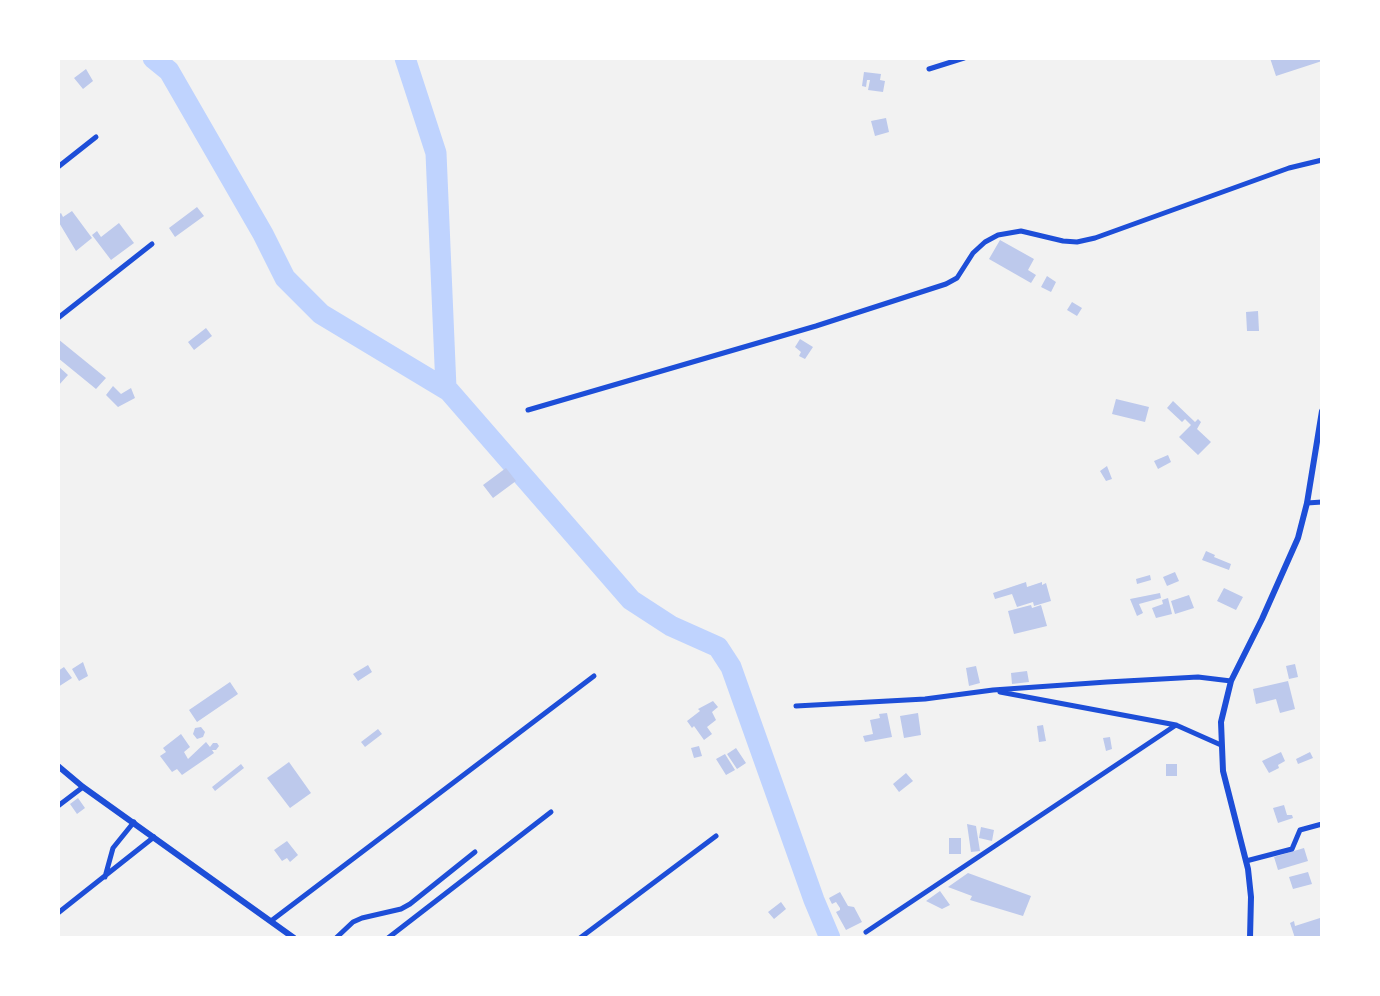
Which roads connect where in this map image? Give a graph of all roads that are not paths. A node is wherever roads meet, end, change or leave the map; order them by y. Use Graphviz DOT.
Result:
graph roads {
  1 [pos="964,58"];
  2 [pos="929,69"];
  3 [pos="96,137"];
  4 [pos="1322,160"];
  5 [pos="58,167"];
  6 [pos="152,244"];
  7 [pos="58,318"];
  8 [pos="528,410"];
  9 [pos="1322,411"];
  10 [pos="1322,502"];
  11 [pos="1307,503"];
  12 [pos="594,676"];
  13 [pos="1231,681"];
  14 [pos="993,690"];
  15 [pos="796,706"];
  16 [pos="1176,726"];
  17 [pos="1221,745"];
  18 [pos="58,766"];
  19 [pos="83,787"];
  20 [pos="58,806"];
  21 [pos="551,812"];
  22 [pos="134,822"];
  23 [pos="1322,824"];
  24 [pos="716,836"];
  25 [pos="155,837"];
  26 [pos="475,852"];
  27 [pos="1246,861"];
  28 [pos="105,877"];
  29 [pos="58,913"];
  30 [pos="271,921"];
  31 [pos="866,932"];
  32 [pos="294,938"];
  33 [pos="336,938"];
  34 [pos="388,938"];
  35 [pos="580,938"];
  36 [pos="1250,938"];
  1 -- 2 [label="street"];
  3 -- 5 [label="street"];
  4 -- 8 [label="street"];
  6 -- 7 [label="street"];
  9 -- 11 [label="street"];
  10 -- 11 [label="street"];
  11 -- 13 [label="street"];
  12 -- 30 [label="street"];
  13 -- 14 [label="street"];
  13 -- 17 [label="street"];
  14 -- 15 [label="street"];
  14 -- 16 [label="street"];
  16 -- 17 [label="street"];
  16 -- 31 [label="street"];
  17 -- 27 [label="street"];
  18 -- 19 [label="street"];
  19 -- 20 [label="street"];
  19 -- 22 [label="street"];
  21 -- 34 [label="street"];
  22 -- 25 [label="street"];
  22 -- 28 [label="street"];
  23 -- 27 [label="street"];
  24 -- 35 [label="street"];
  25 -- 28 [label="street"];
  25 -- 30 [label="street"];
  26 -- 33 [label="street"];
  27 -- 36 [label="street"];
  28 -- 29 [label="street"];
  30 -- 32 [label="street"];
}
